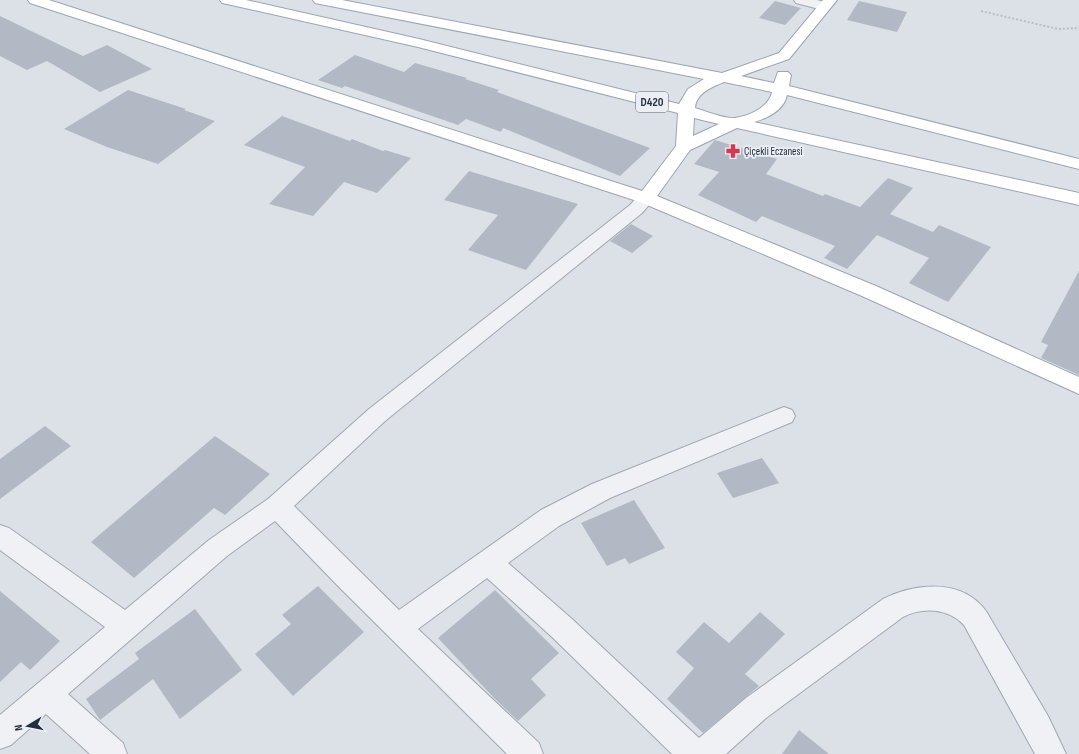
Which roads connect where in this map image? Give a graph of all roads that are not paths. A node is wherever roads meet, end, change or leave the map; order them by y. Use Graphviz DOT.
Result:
graph roads {
  1 [pos="35,0"];
  2 [pos="227,0"];
  3 [pos="320,0"];
  4 [pos="801,0"];
  5 [pos="827,3"];
  6 [pos="784,56"];
  7 [pos="725,77"];
  8 [pos="782,89"];
  9 [pos="687,111"];
  10 [pos="735,123"];
  11 [pos="684,146"];
  12 [pos="1079,164"];
  13 [pos="646,198"];
  14 [pos="1079,199"];
  15 [pos="1079,386"];
  16 [pos="784,416"];
  17 [pos="277,506"];
  18 [pos="0,536"];
  19 [pos="488,562"];
  20 [pos="125,626"];
  21 [pos="398,627"];
  22 [pos="46,694"];
  23 [pos="0,734"];
  24 [pos="112,754"];
  25 [pos="528,754"];
  26 [pos="694,754"];
  27 [pos="703,754"];
  28 [pos="1051,754"];
  1 -- 13 [label="main road"];
  2 -- 9 [label="main road, D420"];
  3 -- 7 [label="main road"];
  4 -- 5 [label="street"];
  5 -- 6 [label="main road"];
  6 -- 7 [label="main road"];
  6 -- 8 [label="main road"];
  7 -- 8 [label="main road"];
  7 -- 9 [label="main road"];
  8 -- 10 [label="main road"];
  8 -- 12 [label="main road"];
  9 -- 10 [label="main road, D420"];
  9 -- 11 [label="main road"];
  10 -- 11 [label="main road"];
  10 -- 14 [label="main road, D420"];
  11 -- 13 [label="main road"];
  13 -- 15 [label="main road"];
  13 -- 17 [label="street"];
  16 -- 19 [label="street"];
  17 -- 20 [label="street"];
  17 -- 21 [label="street"];
  18 -- 20 [label="street"];
  19 -- 21 [label="street"];
  19 -- 26 [label="street"];
  20 -- 22 [label="street"];
  21 -- 25 [label="street"];
  22 -- 23 [label="street"];
  22 -- 24 [label="street"];
  27 -- 28 [label="street"];
}
